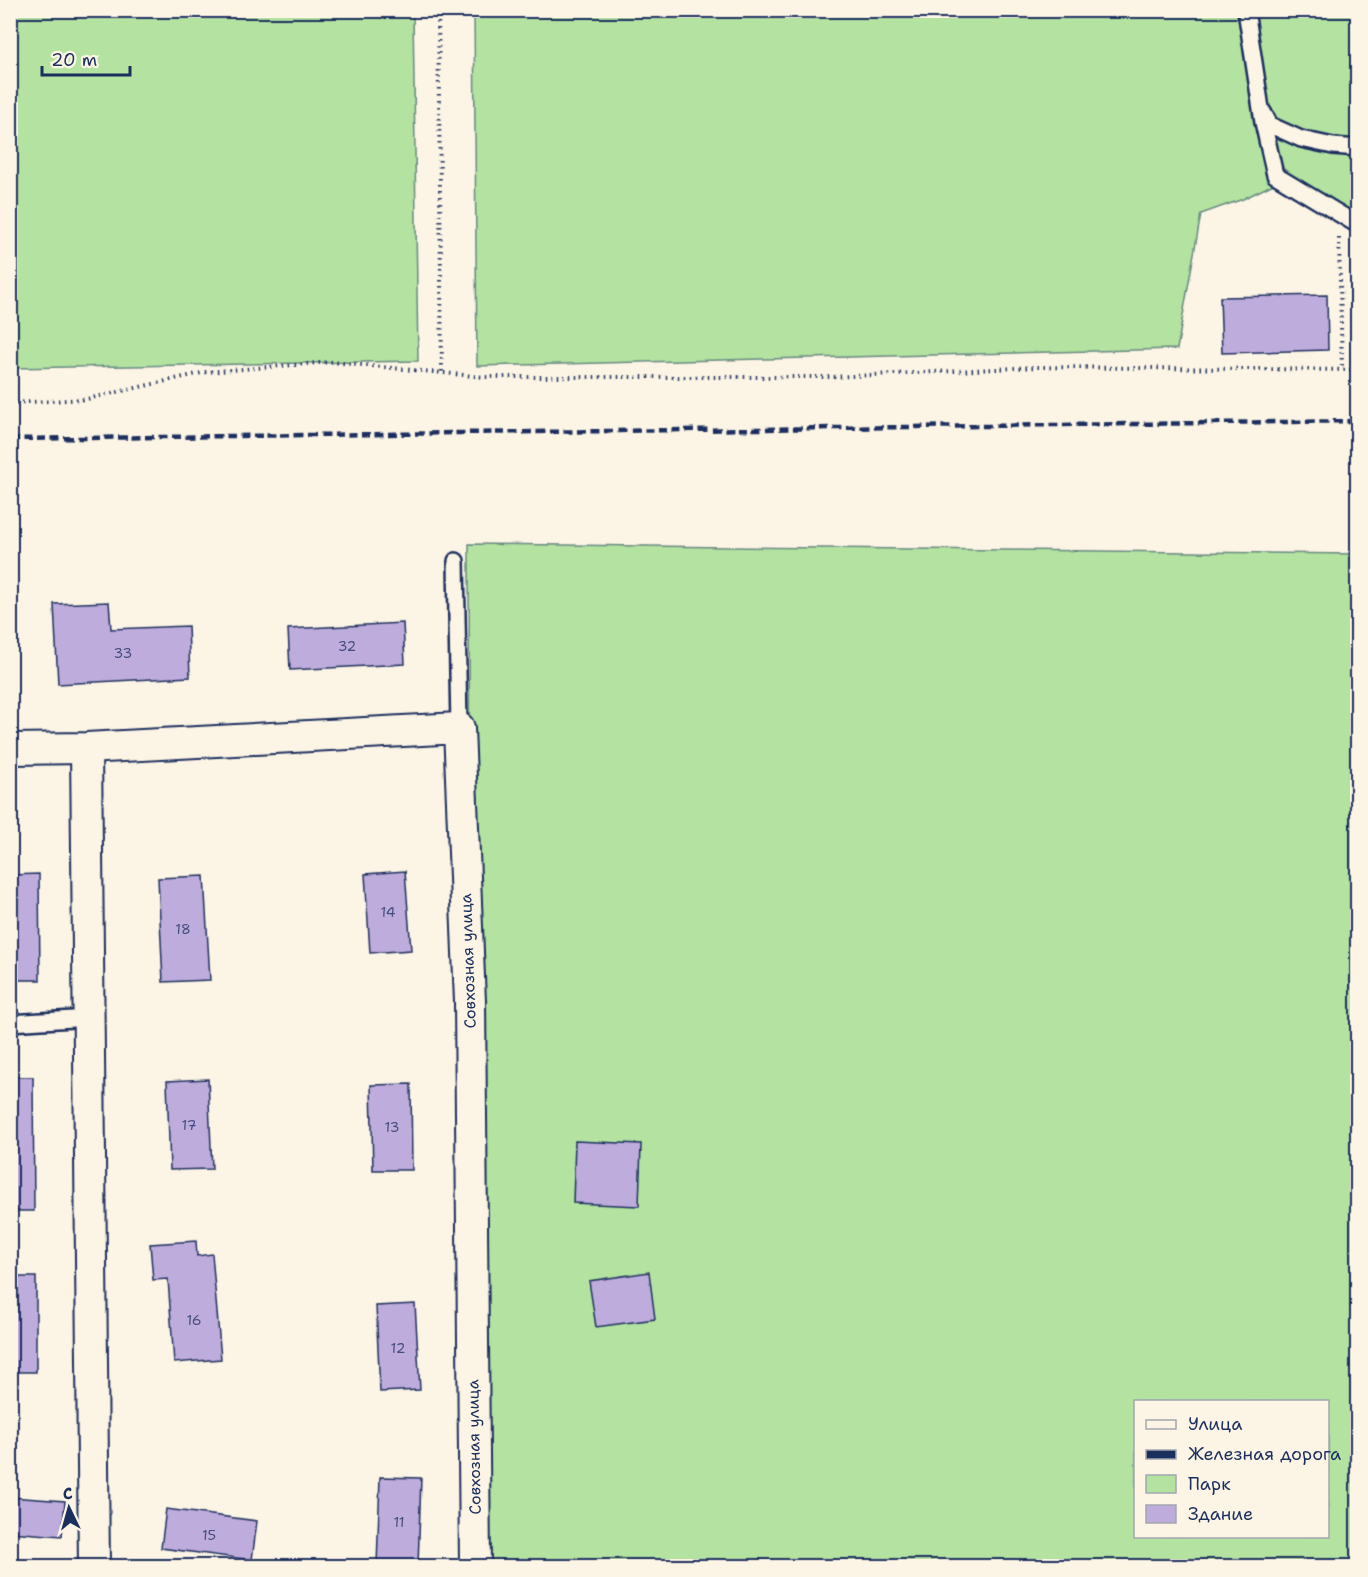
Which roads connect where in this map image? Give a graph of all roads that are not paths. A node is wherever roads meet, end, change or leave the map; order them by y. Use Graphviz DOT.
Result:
graph roads {
  1 [pos="1246,10"];
  2 [pos="1261,107"];
  3 [pos="1358,148"];
  4 [pos="1351,221"];
  5 [pos="456,561"];
  6 [pos="459,728"];
  7 [pos="86,748"];
  8 [pos="10,749"];
  9 [pos="89,1018"];
  10 [pos="10,1023"];
  11 [pos="94,1566"];
  12 [pos="476,1566"];
  1 -- 2 [label="lane"];
  2 -- 3 [label="lane"];
  2 -- 4 [label="lane"];
  5 -- 6 [label="lane"];
  6 -- 7 [label="street"];
  6 -- 12 [label="street, Совхозная улица"];
  7 -- 8 [label="street"];
  7 -- 9 [label="street"];
  9 -- 10 [label="lane"];
  9 -- 11 [label="street"];
}
